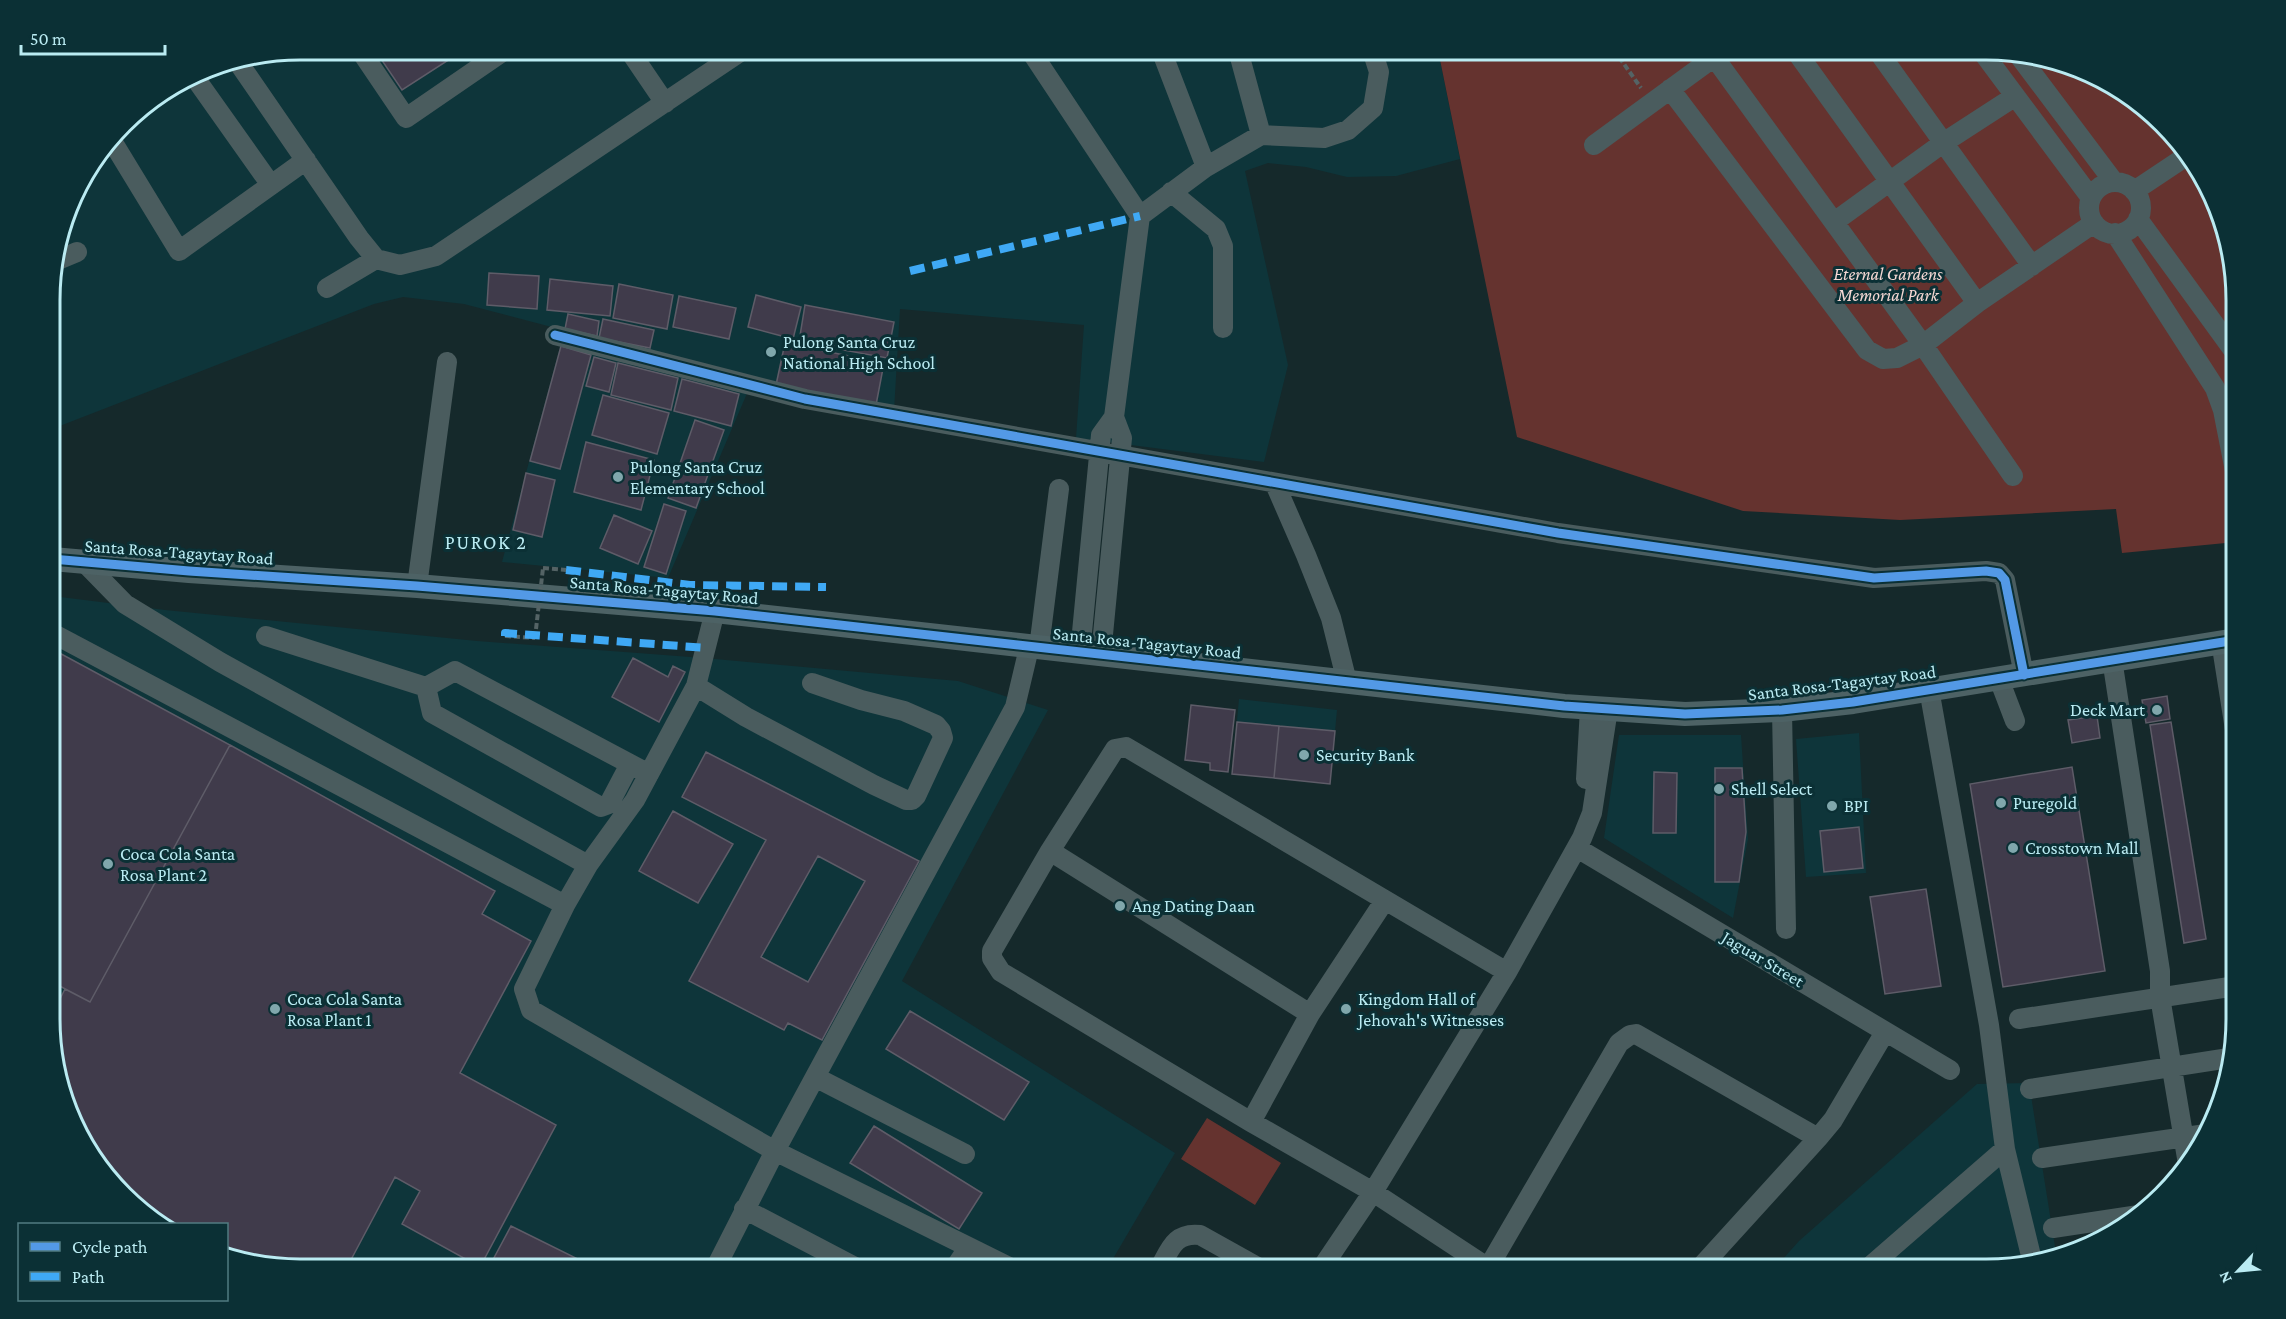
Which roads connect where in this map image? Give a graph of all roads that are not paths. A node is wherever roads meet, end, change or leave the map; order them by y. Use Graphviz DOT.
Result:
graph roads {
  1 [pos="367,60"];
  2 [pos="490,60"];
  3 [pos="635,60"];
  4 [pos="727,60"];
  5 [pos="1037,60"];
  6 [pos="1165,60"];
  7 [pos="1241,60"];
  8 [pos="1375,60"];
  9 [pos="1706,60"];
  10 [pos="1722,60"];
  11 [pos="1801,60"];
  12 [pos="1884,60"];
  13 [pos="1988,60"];
  14 [pos="2024,63"];
  15 [pos="242,67"];
  16 [pos="199,83"];
  17 [pos="1670,89"];
  18 [pos="2014,97"];
  19 [pos="665,103"];
  20 [pos="1261,135"];
  21 [pos="1943,142"];
  22 [pos="1594,145"];
  23 [pos="116,147"];
  24 [pos="306,160"];
  25 [pos="2181,160"];
  26 [pos="1206,166"];
  27 [pos="1891,182"];
  28 [pos="2114,182"];
  29 [pos="272,185"];
  30 [pos="2134,191"];
  31 [pos="1171,192"];
  32 [pos="2091,198"];
  33 [pos="1140,216"];
  34 [pos="2138,219"];
  35 [pos="1833,222"];
  36 [pos="2094,223"];
  37 [pos="2115,233"];
  38 [pos="76,252"];
  39 [pos="64,257"];
  40 [pos="376,259"];
  41 [pos="2032,266"];
  42 [pos="327,288"];
  43 [pos="1977,303"];
  44 [pos="1223,328"];
  45 [pos="555,335"];
  46 [pos="2226,340"];
  47 [pos="1923,345"];
  48 [pos="447,362"];
  49 [pos="1114,417"];
  50 [pos="2226,424"];
  51 [pos="1099,451"];
  52 [pos="1121,455"];
  53 [pos="2013,476"];
  54 [pos="1275,484"];
  55 [pos="1059,489"];
  56 [pos="60,560"];
  57 [pos="84,562"];
  58 [pos="417,586"];
  59 [pos="715,611"];
  60 [pos="266,636"];
  61 [pos="60,637"];
  62 [pos="2226,641"];
  63 [pos="1034,648"];
  64 [pos="1091,654"];
  65 [pos="2112,659"];
  66 [pos="2024,675"];
  67 [pos="1999,679"];
  68 [pos="1347,682"];
  69 [pos="812,683"];
  70 [pos="696,686"];
  71 [pos="426,687"];
  72 [pos="1929,689"];
  73 [pos="1599,709"];
  74 [pos="1782,710"];
  75 [pos="2015,721"];
  76 [pos="630,764"];
  77 [pos="649,774"];
  78 [pos="1577,848"];
  79 [pos="1050,851"];
  80 [pos="588,865"];
  81 [pos="1385,900"];
  82 [pos="565,905"];
  83 [pos="1786,929"];
  84 [pos="1507,972"];
  85 [pos="2226,987"];
  86 [pos="2160,997"];
  87 [pos="1310,1014"];
  88 [pos="2019,1019"];
  89 [pos="1885,1032"];
  90 [pos="2222,1059"];
  91 [pos="2172,1068"];
  92 [pos="1950,1070"];
  93 [pos="815,1077"];
  94 [pos="2030,1089"];
  95 [pos="1251,1122"];
  96 [pos="2196,1135"];
  97 [pos="2183,1137"];
  98 [pos="1818,1138"];
  99 [pos="2005,1149"];
  100 [pos="775,1151"];
  101 [pos="2186,1152"];
  102 [pos="965,1154"];
  103 [pos="2042,1158"];
  104 [pos="1373,1192"];
  105 [pos="744,1209"];
  106 [pos="2121,1218"];
  107 [pos="2053,1228"];
  108 [pos="968,1248"];
  109 [pos="2031,1254"];
  110 [pos="721,1259"];
  111 [pos="840,1259"];
  112 [pos="961,1259"];
  113 [pos="992,1259"];
  114 [pos="1165,1259"];
  115 [pos="1243,1259"];
  116 [pos="1328,1259"];
  117 [pos="1474,1259"];
  118 [pos="1495,1259"];
  119 [pos="1708,1259"];
  120 [pos="1882,1259"];
  1 -- 2 [label="street"];
  3 -- 19 [label="street"];
  4 -- 19 [label="street"];
  5 -- 33 [label="street"];
  6 -- 26 [label="street"];
  7 -- 20 [label="street"];
  8 -- 20 [label="street"];
  9 -- 17 [label="street"];
  10 -- 35 [label="street"];
  11 -- 27 [label="street"];
  12 -- 21 [label="street"];
  13 -- 18 [label="street"];
  14 -- 28 [label="street"];
  15 -- 24 [label="street"];
  16 -- 29 [label="street"];
  17 -- 22 [label="street"];
  17 -- 47 [label="street"];
  18 -- 21 [label="street"];
  18 -- 32 [label="street"];
  19 -- 40 [label="street"];
  20 -- 26 [label="street"];
  21 -- 27 [label="street"];
  21 -- 41 [label="street"];
  23 -- 29 [label="street"];
  24 -- 29 [label="street"];
  24 -- 40 [label="street"];
  25 -- 30 [label="street"];
  26 -- 31 [label="street"];
  27 -- 35 [label="street"];
  27 -- 43 [label="street"];
  28 -- 30 [label="street"];
  28 -- 32 [label="street"];
  30 -- 34 [label="street"];
  31 -- 33 [label="street"];
  31 -- 44 [label="street"];
  32 -- 36 [label="street"];
  33 -- 49 [label="street"];
  34 -- 37 [label="street"];
  34 -- 46 [label="street"];
  35 -- 47 [label="street"];
  36 -- 37 [label="street"];
  36 -- 41 [label="street"];
  37 -- 50 [label="street"];
  38 -- 39 [label="street"];
  40 -- 42 [label="street"];
  41 -- 43 [label="street"];
  43 -- 47 [label="street"];
  45 -- 51 [label="street"];
  47 -- 53 [label="street"];
  48 -- 58 [label="street"];
  49 -- 51 [label="street"];
  49 -- 52 [label="street"];
  51 -- 52 [label="street"];
  51 -- 64 [label="street"];
  52 -- 54 [label="street"];
  52 -- 64 [label="street"];
  54 -- 66 [label="street"];
  54 -- 68 [label="street"];
  55 -- 63 [label="street"];
  56 -- 57 [label="main road, Santa Rosa-Tagaytay Road"];
  57 -- 58 [label="main road, Santa Rosa-Tagaytay Road"];
  57 -- 80 [label="street"];
  58 -- 59 [label="main road, Santa Rosa-Tagaytay Road"];
  59 -- 63 [label="main road, Santa Rosa-Tagaytay Road"];
  59 -- 70 [label="street"];
  60 -- 71 [label="street"];
  61 -- 82 [label="street"];
  62 -- 65 [label="main road, Santa Rosa-Tagaytay Road"];
  63 -- 64 [label="main road, Santa Rosa-Tagaytay Road"];
  63 -- 93 [label="street"];
  64 -- 68 [label="main road, Santa Rosa-Tagaytay Road"];
  65 -- 66 [label="main road, Santa Rosa-Tagaytay Road"];
  65 -- 86 [label="street"];
  66 -- 67 [label="main road, Santa Rosa-Tagaytay Road"];
  67 -- 72 [label="main road, Santa Rosa-Tagaytay Road"];
  67 -- 75 [label="street"];
  68 -- 73 [label="main road, Santa Rosa-Tagaytay Road"];
  69 -- 70 [label="street"];
  70 -- 77 [label="street"];
  71 -- 76 [label="street"];
  71 -- 76 [label="street"];
  72 -- 74 [label="main road, Santa Rosa-Tagaytay Road"];
  72 -- 99 [label="street"];
  73 -- 74 [label="main road, Santa Rosa-Tagaytay Road"];
  73 -- 78 [label="street"];
  74 -- 83 [label="street"];
  76 -- 77 [label="street"];
  77 -- 80 [label="street"];
  78 -- 84 [label="street"];
  78 -- 89 [label="street, Jaguar Street"];
  79 -- 81 [label="street"];
  79 -- 87 [label="street"];
  79 -- 95 [label="street"];
  80 -- 82 [label="street"];
  81 -- 84 [label="street"];
  81 -- 87 [label="street"];
  82 -- 100 [label="street"];
  84 -- 104 [label="street"];
  85 -- 86 [label="street"];
  86 -- 88 [label="street"];
  86 -- 91 [label="street"];
  87 -- 95 [label="street"];
  89 -- 92 [label="street, Jaguar Street"];
  89 -- 98 [label="street"];
  90 -- 91 [label="street"];
  91 -- 94 [label="street"];
  91 -- 97 [label="street"];
  93 -- 100 [label="street"];
  93 -- 102 [label="street"];
  95 -- 104 [label="street"];
  96 -- 97 [label="street"];
  97 -- 101 [label="street"];
  97 -- 103 [label="street"];
  98 -- 118 [label="street"];
  98 -- 119 [label="street"];
  99 -- 109 [label="street"];
  99 -- 120 [label="street"];
  100 -- 105 [label="street"];
  100 -- 108 [label="street"];
  104 -- 116 [label="street"];
  104 -- 117 [label="street"];
  105 -- 110 [label="street"];
  105 -- 111 [label="street"];
  106 -- 107 [label="street"];
  108 -- 112 [label="street"];
  108 -- 113 [label="street"];
  114 -- 115 [label="street"];
}
